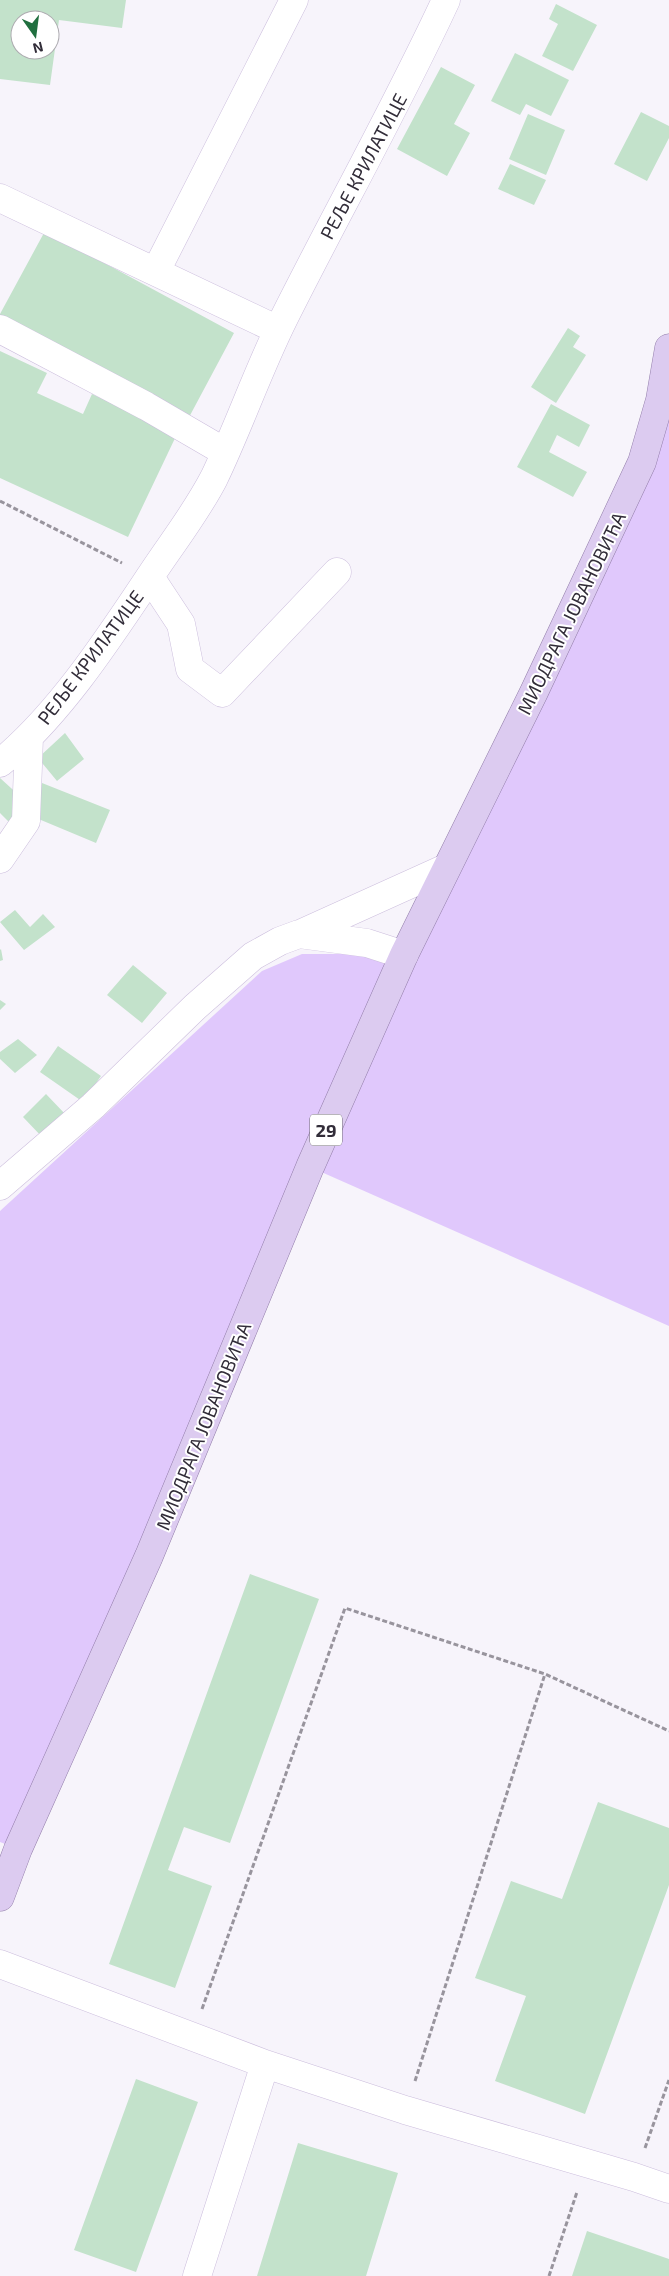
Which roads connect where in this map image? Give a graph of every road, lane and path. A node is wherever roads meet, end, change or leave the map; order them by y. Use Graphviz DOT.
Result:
graph roads {
  1 [pos="294,0"];
  2 [pos="446,0"];
  3 [pos="0,198"];
  4 [pos="156,272"];
  5 [pos="0,329"];
  6 [pos="278,330"];
  7 [pos="668,362"];
  8 [pos="225,452"];
  9 [pos="0,501"];
  10 [pos="336,572"];
  11 [pos="150,577"];
  12 [pos="29,736"];
  13 [pos="0,763"];
  14 [pos="0,859"];
  15 [pos="446,868"];
  16 [pos="299,934"];
  17 [pos="404,954"];
  18 [pos="0,1186"];
  19 [pos="545,1674"];
  20 [pos="669,1730"];
  21 [pos="0,1897"];
  22 [pos="0,1964"];
  23 [pos="191,2038"];
  24 [pos="265,2064"];
  25 [pos="669,2080"];
  26 [pos="406,2110"];
  27 [pos="587,2163"];
  28 [pos="634,2177"];
  29 [pos="669,2189"];
  30 [pos="197,2276"];
  31 [pos="550,2276"];
  1 -- 4 [label="street"];
  2 -- 6 [label="street, РЕЉЕ КРИЛАТИЦЕ"];
  3 -- 4 [label="street"];
  4 -- 6 [label="street"];
  5 -- 8 [label="street"];
  6 -- 8 [label="street, РЕЉЕ КРИЛАТИЦЕ"];
  7 -- 15 [label="main road, МИОДРАГА ЈОВАНОВИЋА / 29"];
  8 -- 11 [label="street, РЕЉЕ КРИЛАТИЦЕ"];
  9 -- 11 [label="path"];
  10 -- 11 [label="street, РЕЉЕ КРИЛАТИЦЕ"];
  11 -- 12 [label="street, РЕЉЕ КРИЛАТИЦЕ"];
  12 -- 13 [label="street, РЕЉЕ КРИЛАТИЦЕ"];
  12 -- 14 [label="street, РЕЉЕ КРИЛАТИЦЕ"];
  15 -- 16 [label="street"];
  15 -- 17 [label="main road, МИОДРАГА ЈОВАНОВИЋА / 29"];
  16 -- 17 [label="street"];
  16 -- 18 [label="street"];
  17 -- 21 [label="main road, МИОДРАГА ЈОВАНОВИЋА / 29"];
  19 -- 20 [label="path"];
  19 -- 23 [label="path"];
  19 -- 26 [label="path"];
  22 -- 23 [label="street"];
  23 -- 24 [label="street"];
  24 -- 26 [label="street"];
  24 -- 30 [label="street"];
  25 -- 28 [label="path"];
  26 -- 27 [label="street"];
  27 -- 28 [label="street"];
  27 -- 31 [label="path"];
  28 -- 29 [label="street"];
}
